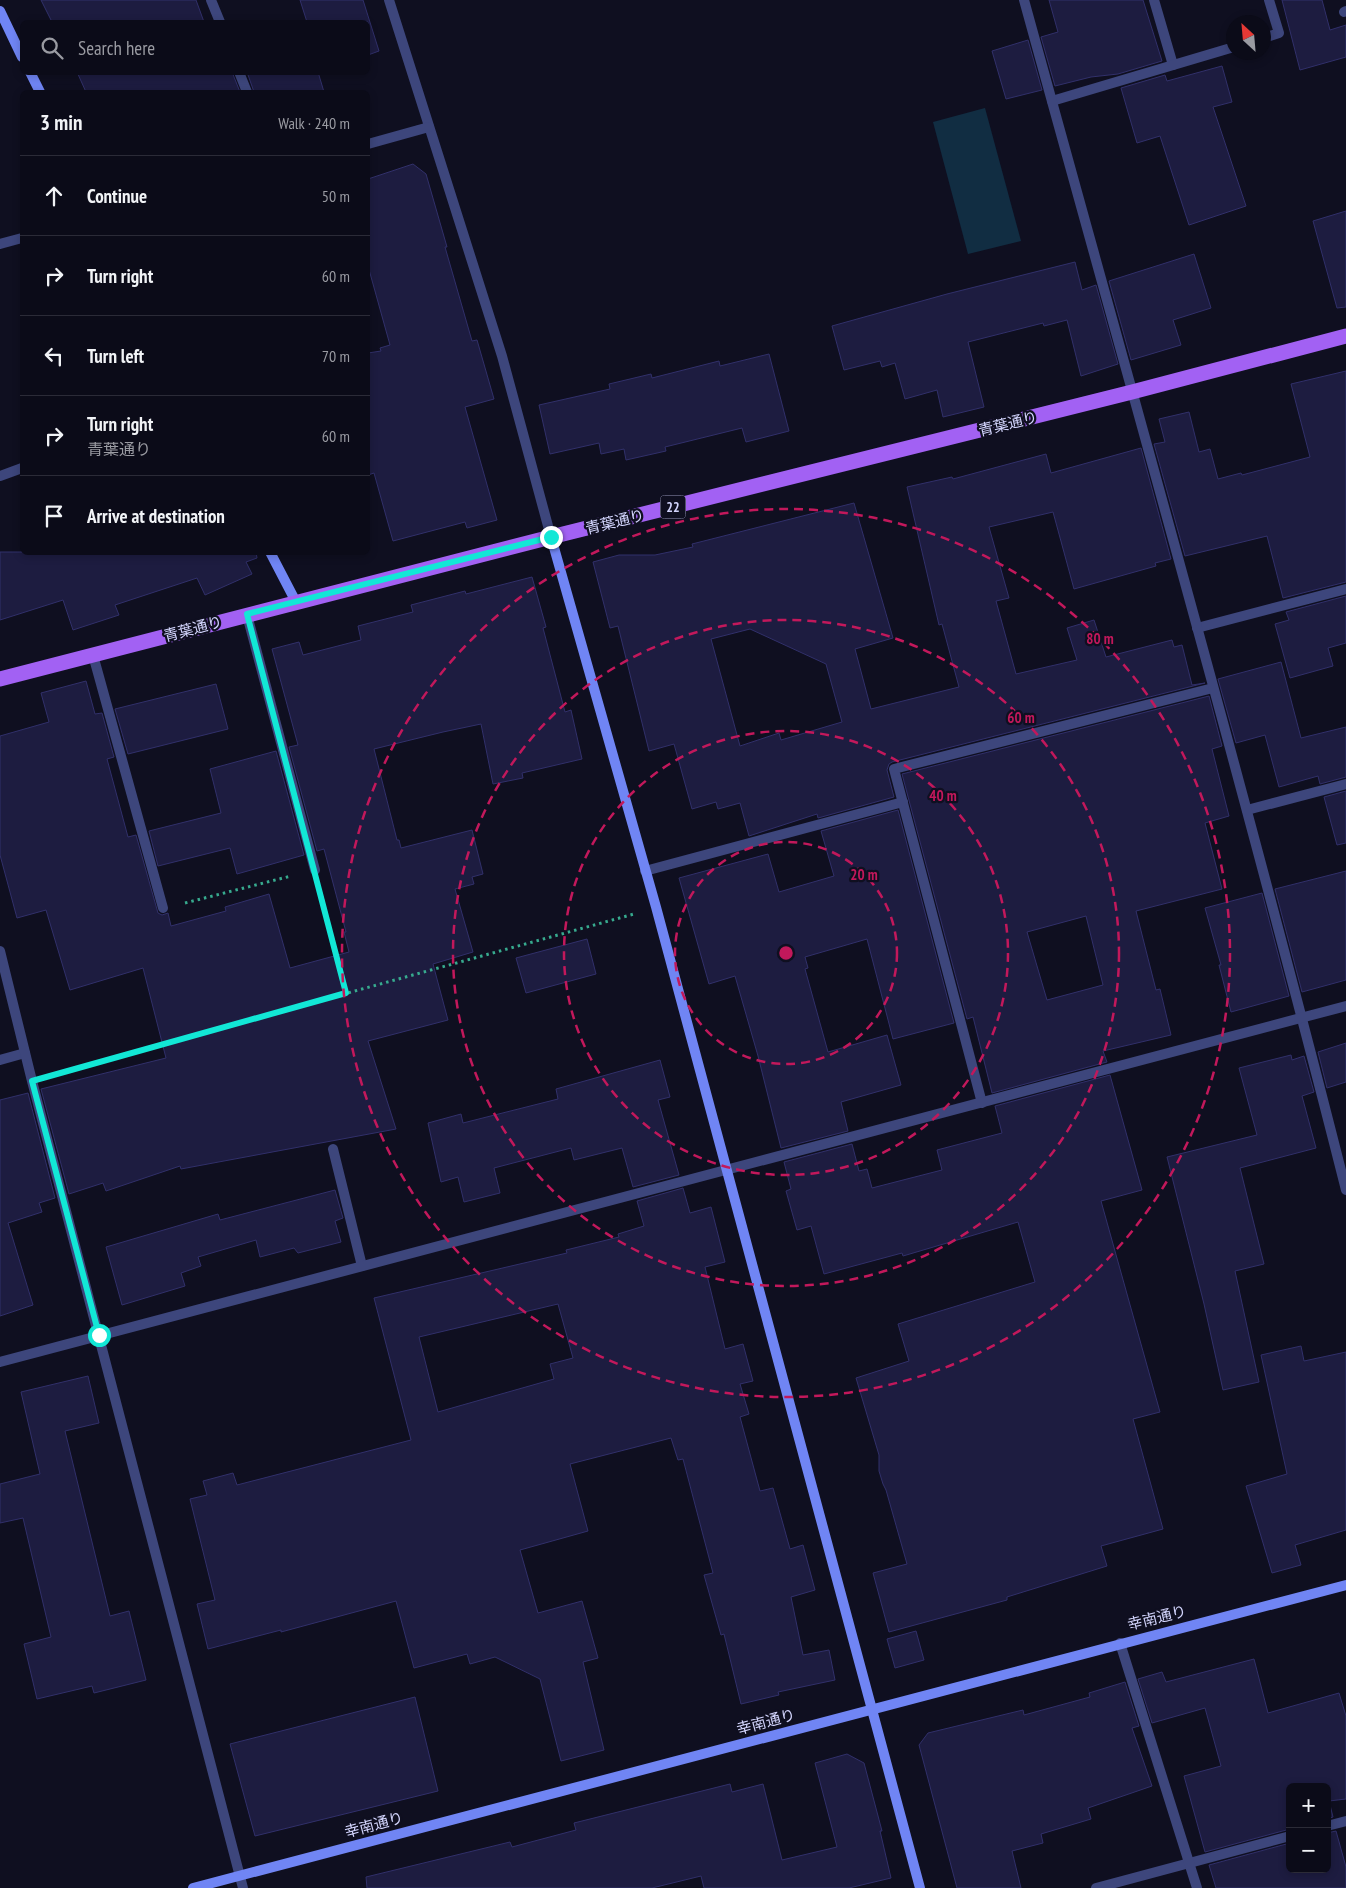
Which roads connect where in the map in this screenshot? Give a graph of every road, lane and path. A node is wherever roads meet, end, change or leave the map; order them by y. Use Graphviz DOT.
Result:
graph roads {
  1 [pos="211,0"];
  2 [pos="390,0"];
  3 [pos="1024,0"];
  4 [pos="1154,0"];
  5 [pos="1269,0"];
  6 [pos="0,11"];
  7 [pos="219,20"];
  8 [pos="1271,36"];
  9 [pos="1226,49"];
  10 [pos="20,53"];
  11 [pos="1173,65"];
  12 [pos="32,75"];
  13 [pos="240,75"];
  14 [pos="39,90"];
  15 [pos="246,90"];
  16 [pos="1052,102"];
  17 [pos="430,127"];
  18 [pos="370,143"];
  19 [pos="20,239"];
  20 [pos="0,244"];
  21 [pos="1346,336"];
  22 [pos="1132,392"];
  23 [pos="20,469"];
  24 [pos="0,476"];
  25 [pos="551,537"];
  26 [pos="272,555"];
  27 [pos="1346,588"];
  28 [pos="296,602"];
  29 [pos="247,614"];
  30 [pos="1197,628"];
  31 [pos="93,655"];
  32 [pos="0,679"];
  33 [pos="1213,688"];
  34 [pos="1346,784"];
  35 [pos="903,802"];
  36 [pos="1247,810"];
  37 [pos="315,870"];
  38 [pos="645,871"];
  39 [pos="163,908"];
  40 [pos="656,908"];
  41 [pos="0,951"];
  42 [pos="346,993"];
  43 [pos="1346,1006"];
  44 [pos="1303,1018"];
  45 [pos="25,1052"];
  46 [pos="0,1060"];
  47 [pos="32,1081"];
  48 [pos="982,1103"];
  49 [pos="333,1149"];
  50 [pos="727,1170"];
  51 [pos="1346,1190"];
  52 [pos="362,1266"];
  53 [pos="99,1335"];
  54 [pos="0,1362"];
  55 [pos="1346,1585"];
  56 [pos="1120,1643"];
  57 [pos="871,1710"];
  58 [pos="1346,1821"];
  59 [pos="1331,1825"];
  60 [pos="1286,1837"];
  61 [pos="1191,1864"];
  62 [pos="240,1876"];
  63 [pos="193,1888"];
  64 [pos="243,1888"];
  65 [pos="920,1888"];
  66 [pos="1096,1888"];
  67 [pos="1197,1888"];
  1 -- 7 [label="street"];
  2 -- 17 [label="street"];
  3 -- 16 [label="street"];
  4 -- 11 [label="street"];
  5 -- 8 [label="street"];
  6 -- 10 [label="street"];
  9 -- 11 [label="street"];
  11 -- 16 [label="street"];
  12 -- 14 [label="street"];
  13 -- 15 [label="street"];
  16 -- 22 [label="street"];
  17 -- 18 [label="street"];
  17 -- 25 [label="street"];
  19 -- 20 [label="street"];
  21 -- 22 [label="main road, 青葉通り / 22"];
  22 -- 25 [label="main road, 青葉通り / 22"];
  22 -- 30 [label="street"];
  23 -- 24 [label="street"];
  25 -- 28 [label="main road, 青葉通り / 22"];
  25 -- 38 [label="street"];
  26 -- 28 [label="street"];
  27 -- 30 [label="street"];
  28 -- 29 [label="main road, 青葉通り / 22"];
  29 -- 31 [label="main road, 青葉通り / 22"];
  29 -- 37 [label="street"];
  30 -- 33 [label="street"];
  31 -- 32 [label="main road, 青葉通り / 22"];
  31 -- 39 [label="street"];
  33 -- 35 [label="street"];
  33 -- 36 [label="street"];
  34 -- 36 [label="street"];
  35 -- 38 [label="street"];
  35 -- 48 [label="street"];
  36 -- 44 [label="street"];
  37 -- 39 [label="path"];
  37 -- 42 [label="path"];
  38 -- 40 [label="street"];
  40 -- 42 [label="path"];
  40 -- 50 [label="street"];
  41 -- 45 [label="street"];
  42 -- 47 [label="path"];
  43 -- 44 [label="street"];
  44 -- 48 [label="street"];
  44 -- 51 [label="street"];
  45 -- 46 [label="street"];
  45 -- 47 [label="street"];
  47 -- 53 [label="street"];
  48 -- 50 [label="street"];
  49 -- 52 [label="street"];
  50 -- 52 [label="street"];
  50 -- 57 [label="street"];
  52 -- 53 [label="street"];
  53 -- 54 [label="street"];
  53 -- 62 [label="street"];
  55 -- 56 [label="street, 幸南通り"];
  56 -- 57 [label="street, 幸南通り"];
  56 -- 61 [label="street"];
  57 -- 62 [label="street, 幸南通り"];
  57 -- 65 [label="street"];
  58 -- 59 [label="street"];
  60 -- 61 [label="street"];
  61 -- 66 [label="street"];
  61 -- 67 [label="street"];
  62 -- 63 [label="street, 幸南通り"];
  62 -- 64 [label="street"];
}
